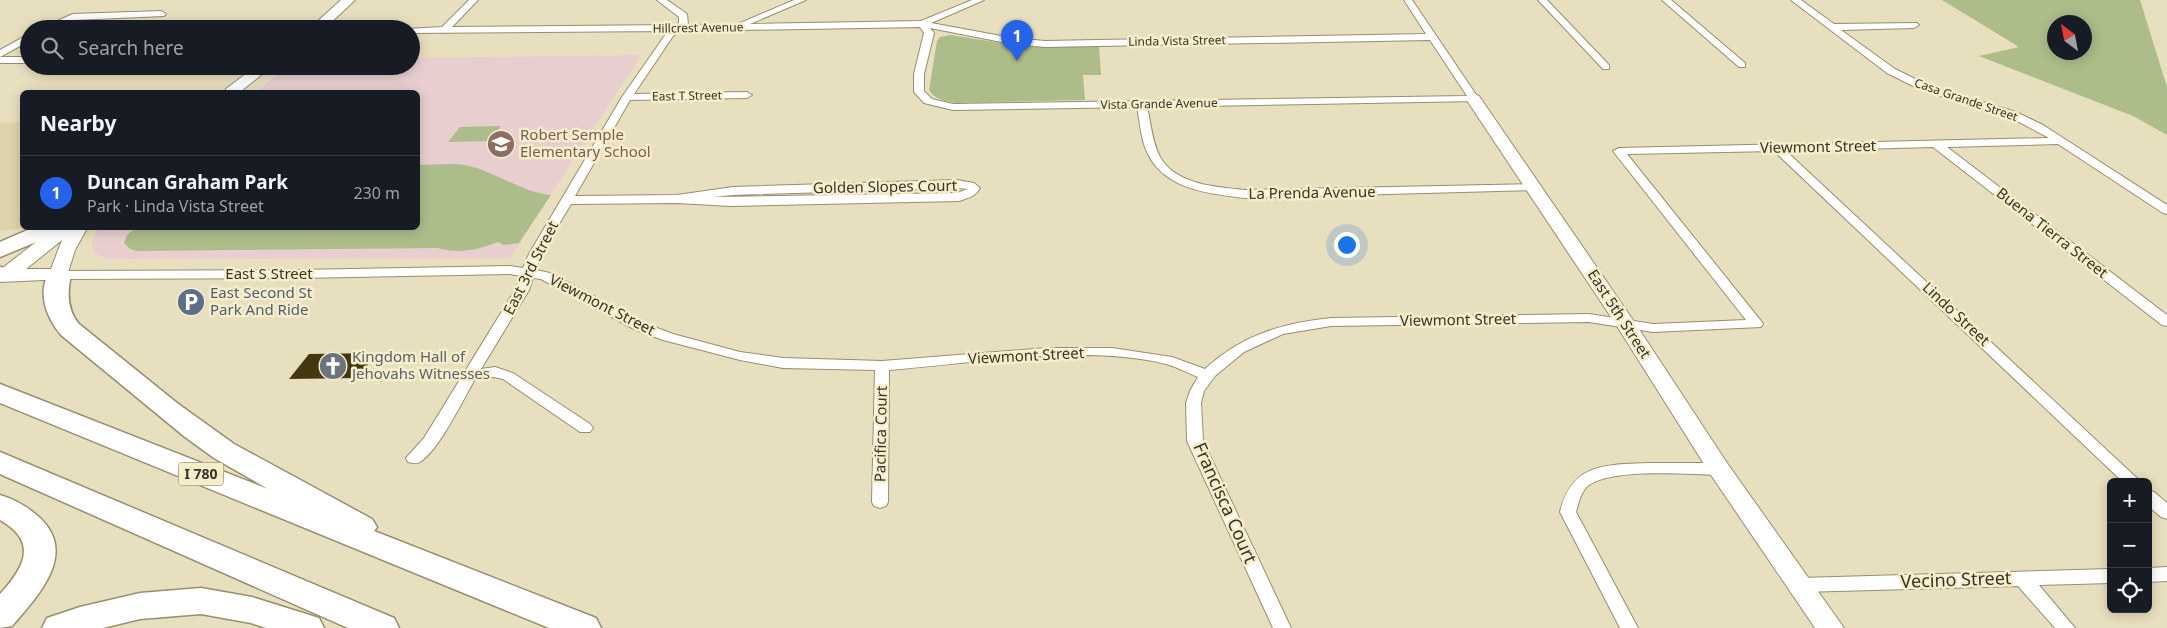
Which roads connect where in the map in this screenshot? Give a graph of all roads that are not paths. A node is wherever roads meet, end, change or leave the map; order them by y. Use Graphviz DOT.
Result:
graph roads {
  1 [pos="349,0"];
  2 [pos="474,0"];
  3 [pos="661,0"];
  4 [pos="802,0"];
  5 [pos="980,0"];
  6 [pos="1408,0"];
  7 [pos="1542,0"];
  8 [pos="1666,0"];
  9 [pos="1795,0"];
  10 [pos="161,14"];
  11 [pos="66,20"];
  12 [pos="326,20"];
  13 [pos="923,24"];
  14 [pos="1914,25"];
  15 [pos="735,27"];
  16 [pos="1832,27"];
  17 [pos="679,28"];
  18 [pos="420,30"];
  19 [pos="444,30"];
  20 [pos="1432,37"];
  21 [pos="20,42"];
  22 [pos="0,54"];
  23 [pos="0,60"];
  24 [pos="20,60"];
  25 [pos="1742,65"];
  26 [pos="1606,67"];
  27 [pos="253,75"];
  28 [pos="234,90"];
  29 [pos="746,95"];
  30 [pos="626,97"];
  31 [pos="1474,99"];
  32 [pos="1141,104"];
  33 [pos="2063,142"];
  34 [pos="1937,145"];
  35 [pos="1777,148"];
  36 [pos="1535,188"];
  37 [pos="677,199"];
  38 [pos="567,200"];
  39 [pos="2167,210"];
  40 [pos="45,230"];
  41 [pos="61,230"];
  42 [pos="77,230"];
  43 [pos="0,250"];
  44 [pos="530,273"];
  45 [pos="59,275"];
  46 [pos="2,276"];
  47 [pos="2167,322"];
  48 [pos="1625,323"];
  49 [pos="882,366"];
  50 [pos="472,375"];
  51 [pos="1207,375"];
  52 [pos="0,393"];
  53 [pos="585,428"];
  54 [pos="414,458"];
  55 [pos="0,462"];
  56 [pos="1719,469"];
  57 [pos="2130,478"];
  58 [pos="2152,500"];
  59 [pos="880,502"];
  60 [pos="0,506"];
  61 [pos="2167,514"];
  62 [pos="402,555"];
  63 [pos="2167,574"];
  64 [pos="2152,575"];
  65 [pos="2107,576"];
  66 [pos="2022,578"];
  67 [pos="1802,585"];
  68 [pos="0,617"];
  69 [pos="59,628"];
  70 [pos="307,628"];
  71 [pos="382,628"];
  72 [pos="584,628"];
  73 [pos="1282,628"];
  74 [pos="1629,628"];
  75 [pos="1830,628"];
  76 [pos="2066,628"];
  1 -- 12 [label="street"];
  2 -- 19 [label="street"];
  3 -- 17 [label="street"];
  4 -- 15 [label="street"];
  5 -- 13 [label="street, Hillcrest Avenue"];
  6 -- 20 [label="street, East 5th Street"];
  7 -- 26 [label="street"];
  8 -- 25 [label="street"];
  9 -- 16 [label="street, Casa Grande Street"];
  10 -- 11 [label="street"];
  13 -- 15 [label="street, Hillcrest Avenue"];
  13 -- 20 [label="street, Linda Vista Street"];
  13 -- 32 [label="street, Vista Grande Avenue"];
  14 -- 16 [label="street"];
  15 -- 17 [label="street, Hillcrest Avenue"];
  16 -- 33 [label="street, Casa Grande Street"];
  17 -- 19 [label="street, Hillcrest Avenue"];
  17 -- 30 [label="street, East 3rd Street"];
  18 -- 19 [label="street, Hillcrest Avenue"];
  20 -- 31 [label="street, East 5th Street"];
  21 -- 22 [label="street"];
  23 -- 24 [label="street"];
  27 -- 28 [label="street"];
  29 -- 30 [label="street, East T Street"];
  30 -- 38 [label="street, East 3rd Street"];
  31 -- 32 [label="street, Vista Grande Avenue"];
  31 -- 36 [label="street, East 5th Street"];
  32 -- 36 [label="street, La Prenda Avenue"];
  33 -- 34 [label="street, Viewmont Street"];
  33 -- 39 [label="street, Casa Grande Street"];
  34 -- 35 [label="street, Viewmont Street"];
  34 -- 47 [label="street, Buena Tierra Street"];
  35 -- 48 [label="street, Viewmont Street"];
  35 -- 57 [label="street, Lindo Street"];
  36 -- 48 [label="street, East 5th Street"];
  37 -- 37 [label="street, Golden Slopes Court"];
  37 -- 38 [label="street, Golden Slopes Court"];
  38 -- 44 [label="street, East 3rd Street"];
  40 -- 43 [label="highway"];
  41 -- 46 [label="street"];
  42 -- 45 [label="street"];
  44 -- 45 [label="street, East S Street"];
  44 -- 49 [label="street, Viewmont Street"];
  44 -- 50 [label="street, East 3rd Street"];
  45 -- 46 [label="street, East S Street"];
  45 -- 62 [label="highway"];
  48 -- 51 [label="street, Viewmont Street"];
  48 -- 56 [label="street, East 5th Street"];
  49 -- 51 [label="street, Viewmont Street"];
  49 -- 59 [label="street, Pacifica Court"];
  50 -- 53 [label="street"];
  50 -- 54 [label="street, East 3rd Street"];
  51 -- 73 [label="street, Francisca Court"];
  52 -- 62 [label="highway, I 780"];
  55 -- 71 [label="highway"];
  56 -- 67 [label="street, East 5th Street"];
  56 -- 74 [label="street"];
  58 -- 61 [label="street"];
  60 -- 68 [label="highway"];
  62 -- 72 [label="highway, I 780"];
  63 -- 64 [label="street"];
  65 -- 66 [label="street, Vecino Street"];
  66 -- 67 [label="street, Vecino Street"];
  66 -- 76 [label="street"];
  67 -- 75 [label="street, East 5th Street"];
  69 -- 70 [label="highway"];
}
